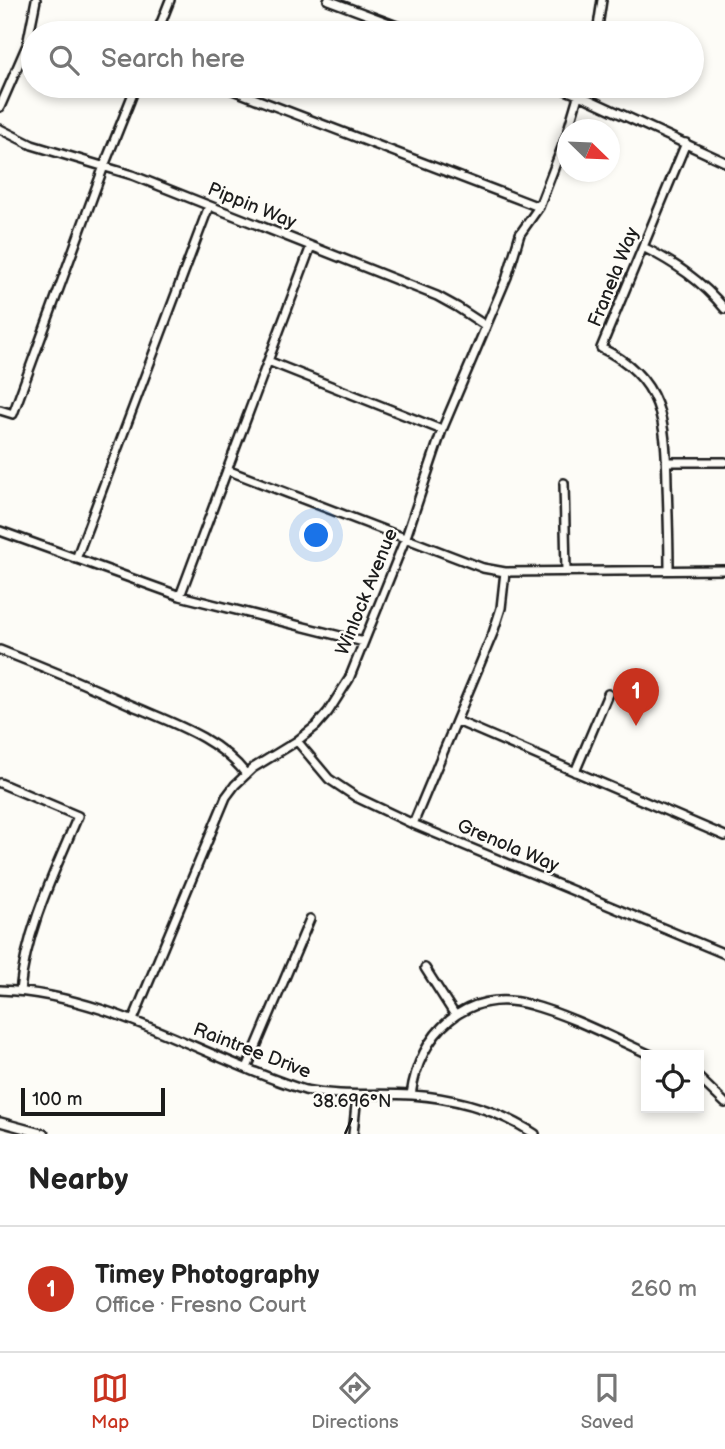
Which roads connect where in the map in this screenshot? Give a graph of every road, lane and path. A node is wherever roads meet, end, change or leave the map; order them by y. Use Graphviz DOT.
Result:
graph roads {
  1 [pos="36,0"];
  2 [pos="170,0"];
  3 [pos="328,0"];
  4 [pos="602,0"];
  5 [pos="32,21"];
  6 [pos="162,21"];
  7 [pos="384,21"];
  8 [pos="599,21"];
  9 [pos="21,60"];
  10 [pos="131,98"];
  11 [pos="253,98"];
  12 [pos="577,98"];
  13 [pos="585,98"];
  14 [pos="0,107"];
  15 [pos="571,119"];
  16 [pos="0,129"];
  17 [pos="686,143"];
  18 [pos="557,160"];
  19 [pos="725,162"];
  20 [pos="104,166"];
  21 [pos="209,206"];
  22 [pos="539,207"];
  23 [pos="311,246"];
  24 [pos="643,247"];
  25 [pos="725,309"];
  26 [pos="486,326"];
  27 [pos="268,361"];
  28 [pos="0,410"];
  29 [pos="442,430"];
  30 [pos="667,462"];
  31 [pos="725,462"];
  32 [pos="227,470"];
  33 [pos="564,483"];
  34 [pos="0,531"];
  35 [pos="406,537"];
  36 [pos="76,559"];
  37 [pos="669,570"];
  38 [pos="725,570"];
  39 [pos="566,571"];
  40 [pos="505,572"];
  41 [pos="180,596"];
  42 [pos="364,642"];
  43 [pos="0,650"];
  44 [pos="608,694"];
  45 [pos="457,721"];
  46 [pos="297,741"];
  47 [pos="575,772"];
  48 [pos="246,774"];
  49 [pos="0,783"];
  50 [pos="413,824"];
  51 [pos="725,836"];
  52 [pos="310,919"];
  53 [pos="725,954"];
  54 [pos="425,968"];
  55 [pos="0,990"];
  56 [pos="20,991"];
  57 [pos="455,1015"];
  58 [pos="133,1020"];
  59 [pos="641,1050"];
  60 [pos="247,1068"];
  61 [pos="704,1083"];
  62 [pos="356,1095"];
  63 [pos="411,1095"];
  64 [pos="725,1103"];
  65 [pos="0,1122"];
  66 [pos="44,1134"];
  67 [pos="353,1134"];
  68 [pos="534,1134"];
  1 -- 5 [label="street"];
  2 -- 6 [label="street"];
  3 -- 7 [label="street"];
  4 -- 8 [label="street"];
  9 -- 14 [label="street"];
  10 -- 20 [label="street"];
  11 -- 22 [label="street"];
  12 -- 15 [label="street, Winlock Avenue"];
  13 -- 17 [label="street"];
  16 -- 20 [label="street, Pippin Way"];
  17 -- 19 [label="street"];
  17 -- 24 [label="street, Franela Way"];
  18 -- 22 [label="street, Winlock Avenue"];
  20 -- 21 [label="street, Pippin Way"];
  20 -- 28 [label="street"];
  21 -- 23 [label="street, Pippin Way"];
  21 -- 36 [label="street"];
  22 -- 26 [label="street, Winlock Avenue"];
  23 -- 26 [label="street, Pippin Way"];
  23 -- 27 [label="street"];
  24 -- 25 [label="street"];
  24 -- 30 [label="street, Franela Way"];
  26 -- 29 [label="street, Winlock Avenue"];
  27 -- 29 [label="street"];
  27 -- 32 [label="street"];
  29 -- 35 [label="street, Winlock Avenue"];
  30 -- 31 [label="street"];
  30 -- 37 [label="street, Franela Way"];
  32 -- 35 [label="street"];
  32 -- 41 [label="street"];
  33 -- 39 [label="street"];
  34 -- 36 [label="street"];
  35 -- 40 [label="street"];
  35 -- 42 [label="street, Winlock Avenue"];
  36 -- 41 [label="street"];
  37 -- 38 [label="street"];
  37 -- 39 [label="street"];
  39 -- 40 [label="street"];
  40 -- 45 [label="street"];
  41 -- 42 [label="street"];
  42 -- 46 [label="street, Winlock Avenue"];
  43 -- 48 [label="street"];
  44 -- 47 [label="street"];
  45 -- 47 [label="street"];
  45 -- 50 [label="street"];
  46 -- 48 [label="street, Winlock Avenue"];
  46 -- 50 [label="street, Grenola Way"];
  47 -- 51 [label="street"];
  48 -- 58 [label="street, Winlock Avenue"];
  49 -- 56 [label="street"];
  50 -- 53 [label="street, Grenola Way"];
  52 -- 60 [label="street"];
  54 -- 57 [label="street"];
  55 -- 56 [label="street, Raintree Drive"];
  56 -- 58 [label="street, Raintree Drive"];
  57 -- 59 [label="street"];
  57 -- 63 [label="street"];
  58 -- 60 [label="street, Raintree Drive"];
  60 -- 62 [label="street, Raintree Drive"];
  61 -- 64 [label="street"];
  62 -- 63 [label="street, Raintree Drive"];
  62 -- 67 [label="street"];
  63 -- 68 [label="street, Raintree Drive"];
  65 -- 66 [label="street"];
}
